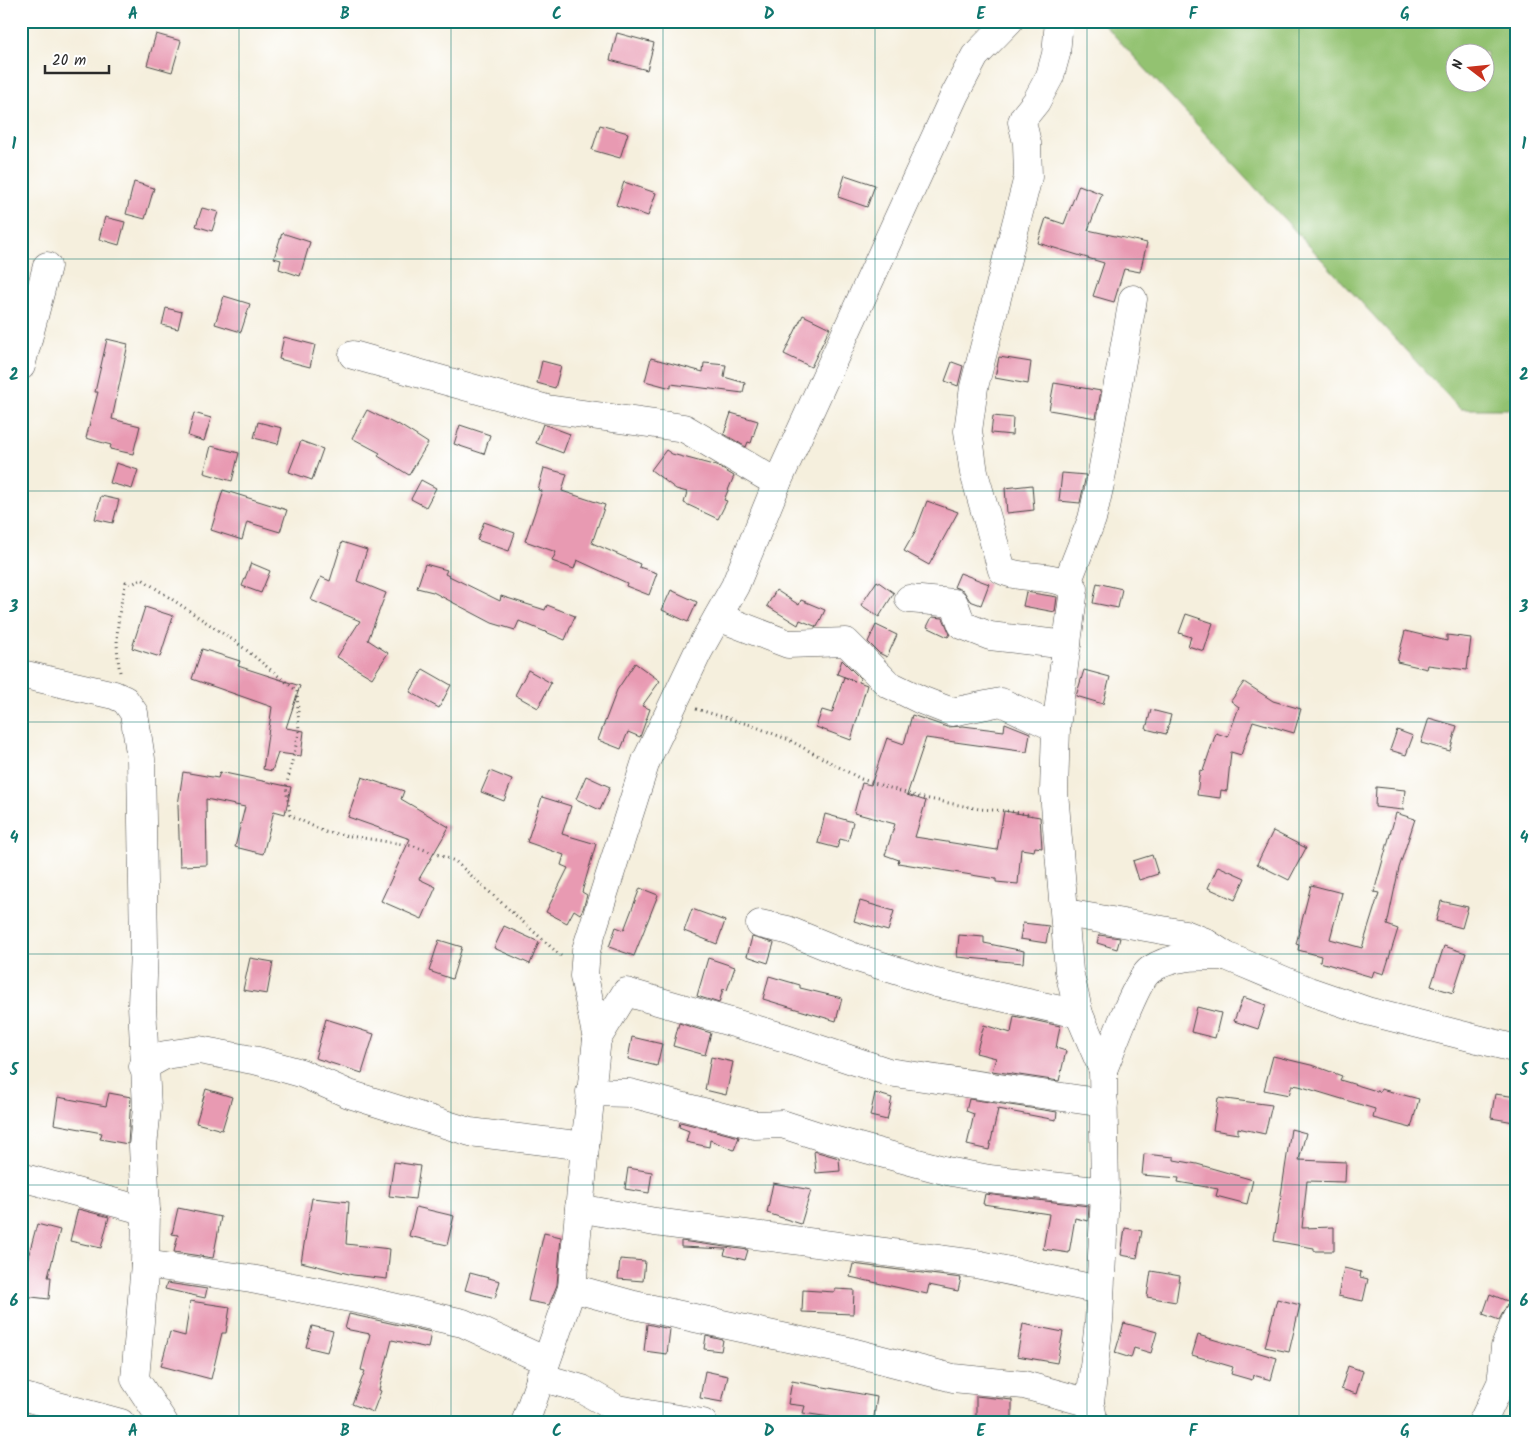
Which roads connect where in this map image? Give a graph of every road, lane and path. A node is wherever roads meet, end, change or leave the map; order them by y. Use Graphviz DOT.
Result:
graph roads {
  1 [pos="1009,21"];
  2 [pos="1059,21"];
  3 [pos="47,266"];
  4 [pos="1133,300"];
  5 [pos="353,355"];
  6 [pos="21,366"];
  7 [pos="777,482"];
  8 [pos="1067,583"];
  9 [pos="909,599"];
  10 [pos="718,617"];
  11 [pos="1067,645"];
  12 [pos="21,674"];
  13 [pos="125,700"];
  14 [pos="674,703"];
  15 [pos="1056,728"];
  16 [pos="1058,827"];
  17 [pos="1066,912"];
  18 [pos="760,924"];
  19 [pos="1226,956"];
  20 [pos="584,973"];
  21 [pos="626,992"];
  22 [pos="1078,1014"];
  23 [pos="598,1039"];
  24 [pos="1517,1049"];
  25 [pos="143,1067"];
  26 [pos="1103,1070"];
  27 [pos="590,1092"];
  28 [pos="1104,1103"];
  29 [pos="585,1146"];
  30 [pos="21,1177"];
  31 [pos="1105,1192"];
  32 [pos="578,1208"];
  33 [pos="146,1211"];
  34 [pos="145,1264"];
  35 [pos="572,1288"];
  36 [pos="1100,1290"];
  37 [pos="1517,1317"];
  38 [pos="543,1369"];
  39 [pos="1509,1381"];
  40 [pos="21,1396"];
  41 [pos="1092,1413"];
  42 [pos="121,1423"];
  43 [pos="164,1423"];
  44 [pos="525,1423"];
  45 [pos="703,1423"];
  46 [pos="1482,1423"];
  1 -- 7 [label="street"];
  2 -- 8 [label="street"];
  3 -- 6 [label="street"];
  4 -- 8 [label="street"];
  5 -- 7 [label="street"];
  7 -- 10 [label="street"];
  8 -- 11 [label="street"];
  9 -- 11 [label="street"];
  10 -- 14 [label="street"];
  10 -- 15 [label="street"];
  11 -- 15 [label="street"];
  12 -- 13 [label="street"];
  13 -- 20 [label="path"];
  13 -- 25 [label="street"];
  14 -- 16 [label="path"];
  14 -- 20 [label="street"];
  15 -- 16 [label="street"];
  16 -- 17 [label="street"];
  17 -- 19 [label="street"];
  17 -- 22 [label="street"];
  18 -- 22 [label="street"];
  19 -- 24 [label="street"];
  19 -- 26 [label="street"];
  20 -- 21 [label="street"];
  20 -- 23 [label="street"];
  21 -- 23 [label="street"];
  21 -- 28 [label="street"];
  22 -- 26 [label="street"];
  23 -- 27 [label="street"];
  25 -- 29 [label="street"];
  25 -- 33 [label="street"];
  26 -- 28 [label="street"];
  27 -- 29 [label="street"];
  27 -- 31 [label="street"];
  28 -- 31 [label="street"];
  29 -- 32 [label="street"];
  30 -- 33 [label="street"];
  31 -- 36 [label="street"];
  32 -- 35 [label="street"];
  32 -- 36 [label="street"];
  33 -- 34 [label="street"];
  34 -- 38 [label="street"];
  34 -- 43 [label="street"];
  35 -- 38 [label="street"];
  35 -- 41 [label="street"];
  36 -- 41 [label="street"];
  37 -- 39 [label="street"];
  38 -- 44 [label="street"];
  38 -- 45 [label="street"];
  39 -- 46 [label="street"];
  40 -- 42 [label="street"];
}
